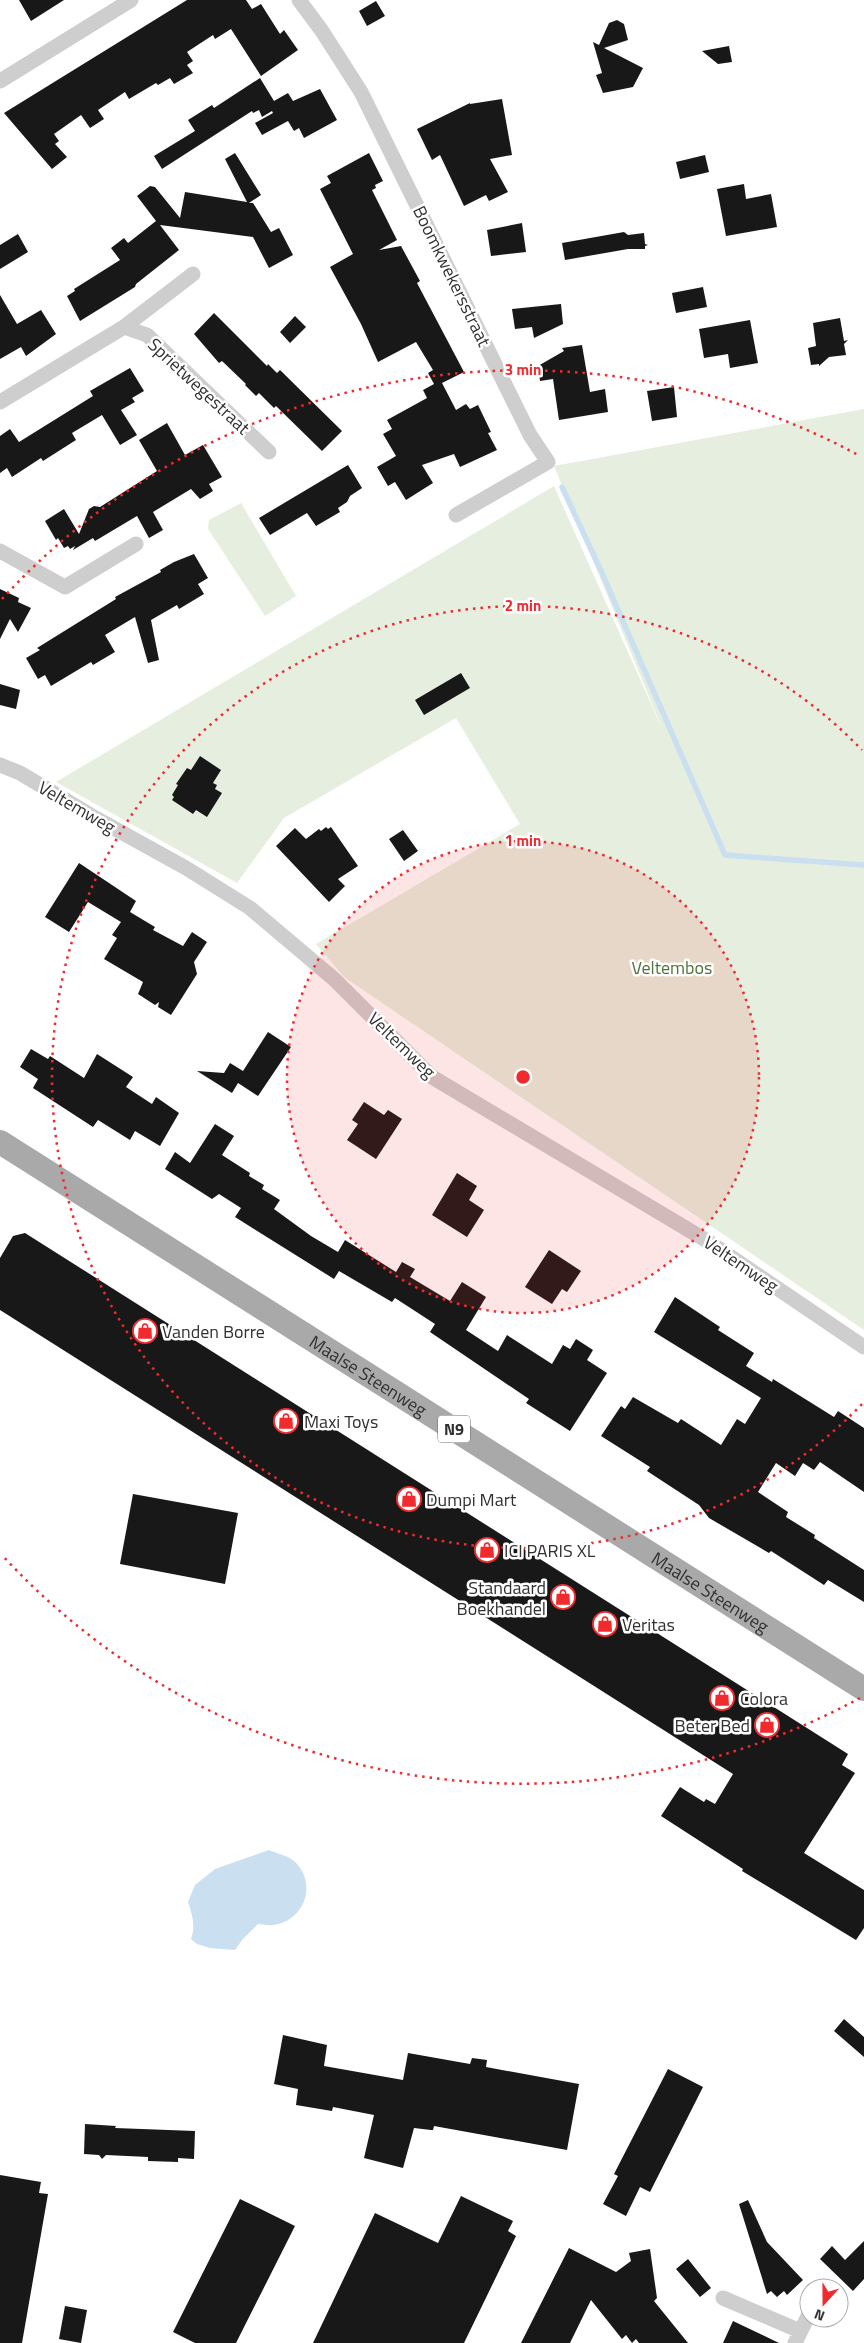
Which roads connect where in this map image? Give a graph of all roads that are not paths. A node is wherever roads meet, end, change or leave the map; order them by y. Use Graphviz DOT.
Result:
graph roads {
  1 [pos="131,0"];
  2 [pos="299,0"];
  3 [pos="0,81"];
  4 [pos="193,274"];
  5 [pos="124,327"];
  6 [pos="0,402"];
  7 [pos="269,452"];
  8 [pos="456,515"];
  9 [pos="136,544"];
  10 [pos="0,551"];
  11 [pos="0,765"];
  12 [pos="0,1142"];
  13 [pos="864,1347"];
  14 [pos="864,1689"];
  15 [pos="723,2298"];
  16 [pos="798,2337"];
  1 -- 3 [label="street"];
  2 -- 8 [label="street, Boomkwekersstraat"];
  4 -- 5 [label="street, Sprietwegestraat"];
  5 -- 6 [label="street, Sprietwegestraat"];
  5 -- 7 [label="street, Sprietwegestraat"];
  9 -- 10 [label="street"];
  11 -- 13 [label="street, Veltemweg"];
  12 -- 14 [label="main road, Maalse Steenweg / N9"];
  15 -- 16 [label="street"];
}
